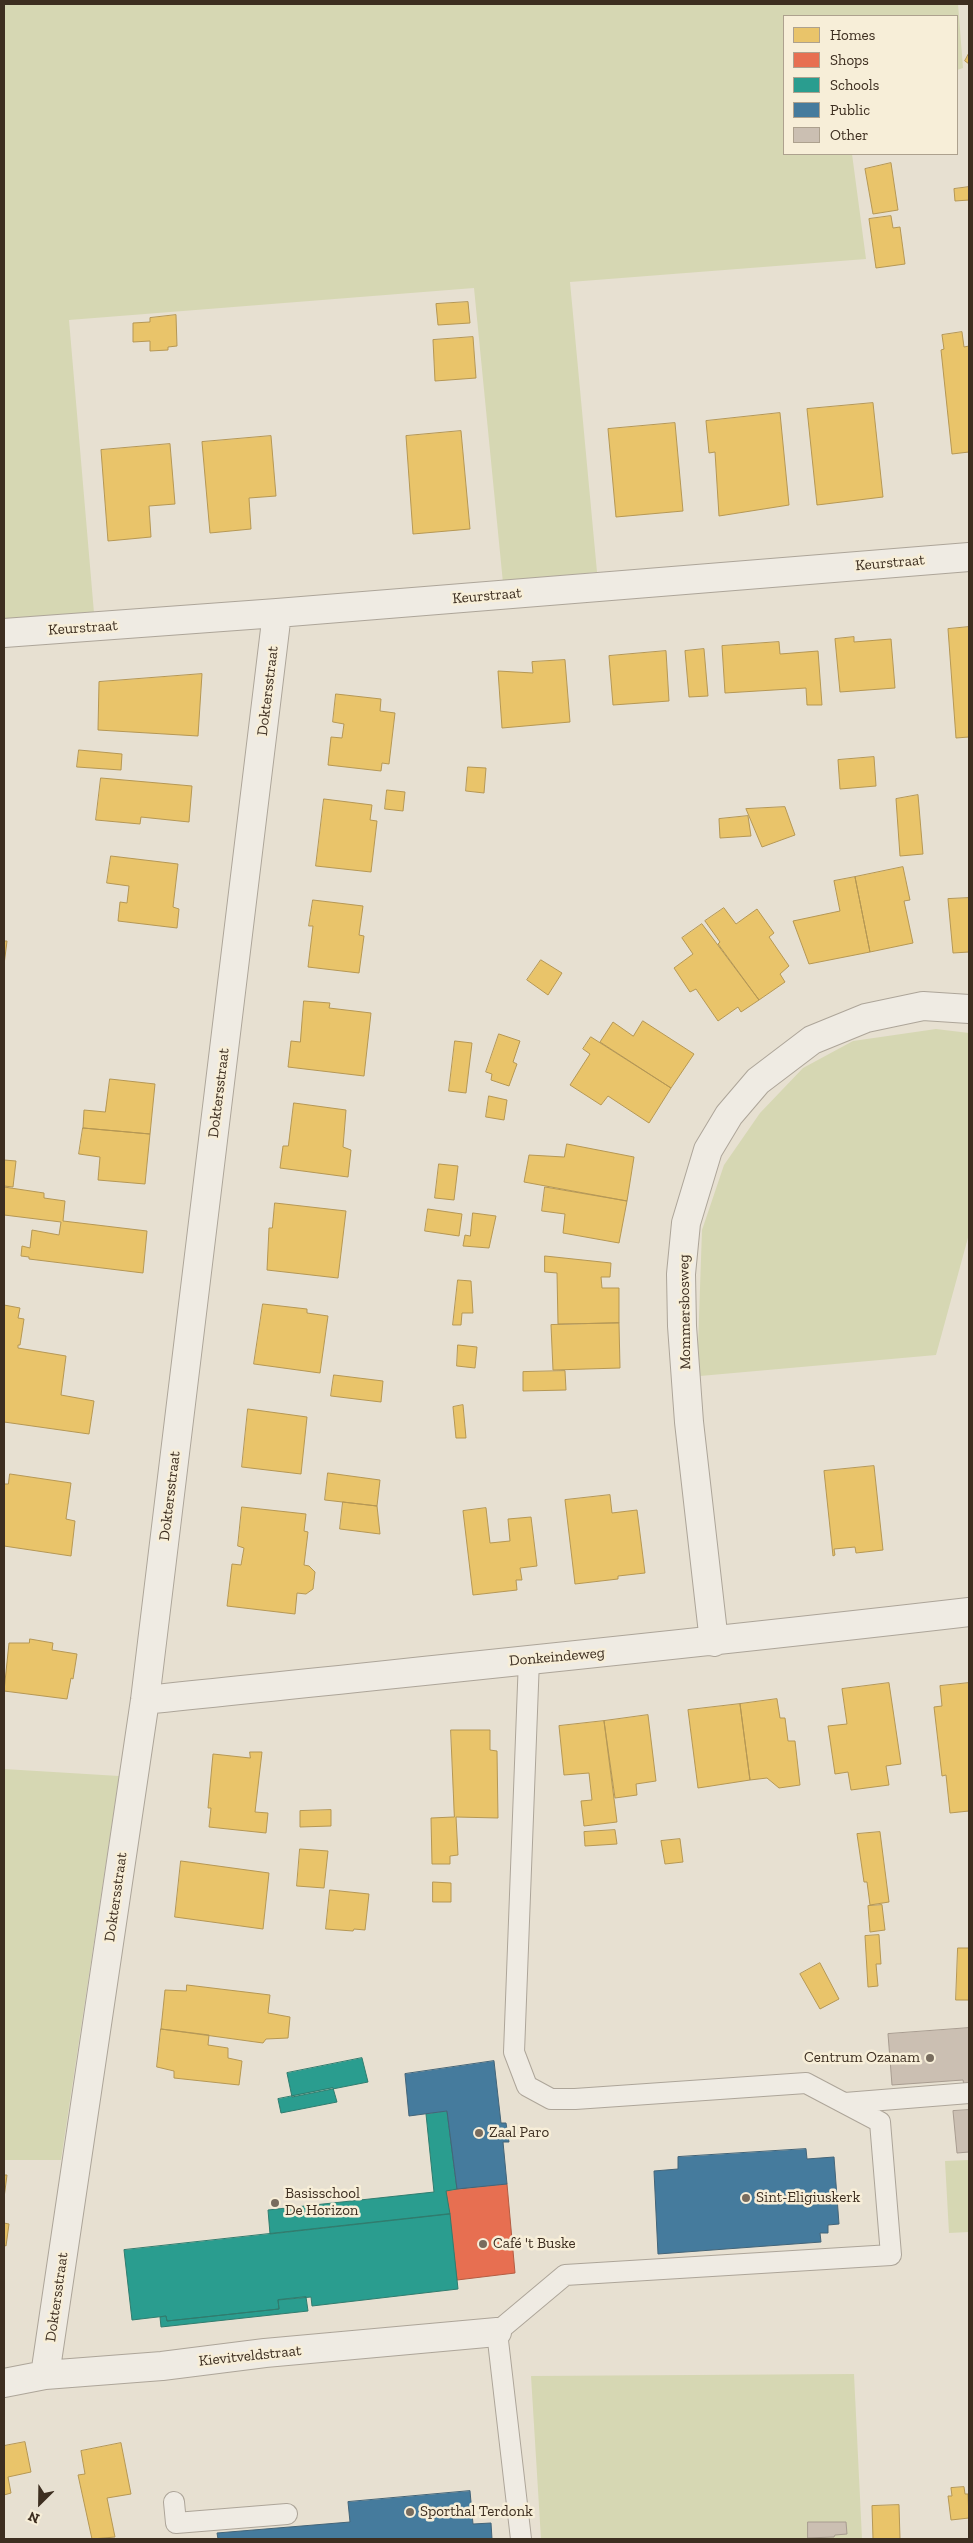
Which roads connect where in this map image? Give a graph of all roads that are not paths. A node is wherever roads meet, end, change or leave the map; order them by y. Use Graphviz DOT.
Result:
graph roads {
  1 [pos="969,557"];
  2 [pos="277,614"];
  3 [pos="4,633"];
  4 [pos="969,1009"];
  5 [pos="969,1612"];
  6 [pos="714,1642"];
  7 [pos="530,1659"];
  8 [pos="145,1700"];
  9 [pos="969,2093"];
  10 [pos="845,2103"];
  11 [pos="497,2332"];
  12 [pos="45,2375"];
  13 [pos="4,2383"];
  14 [pos="174,2502"];
  15 [pos="287,2514"];
  16 [pos="176,2531"];
  17 [pos="521,2539"];
  1 -- 2 [label="street, Keurstraat"];
  2 -- 3 [label="street, Keurstraat"];
  2 -- 8 [label="street, Doktersstraat"];
  4 -- 6 [label="street, Mommersbosweg"];
  5 -- 6 [label="street, Donkeindeweg"];
  6 -- 7 [label="street, Donkeindeweg"];
  7 -- 8 [label="street, Donkeindeweg"];
  7 -- 10 [label="lane"];
  8 -- 12 [label="street, Doktersstraat"];
  9 -- 10 [label="lane"];
  10 -- 11 [label="lane"];
  11 -- 12 [label="street, Kievitveldstraat"];
  11 -- 17 [label="lane"];
  12 -- 13 [label="street, Kievitveldstraat"];
  14 -- 16 [label="lane"];
  15 -- 16 [label="lane"];
}
